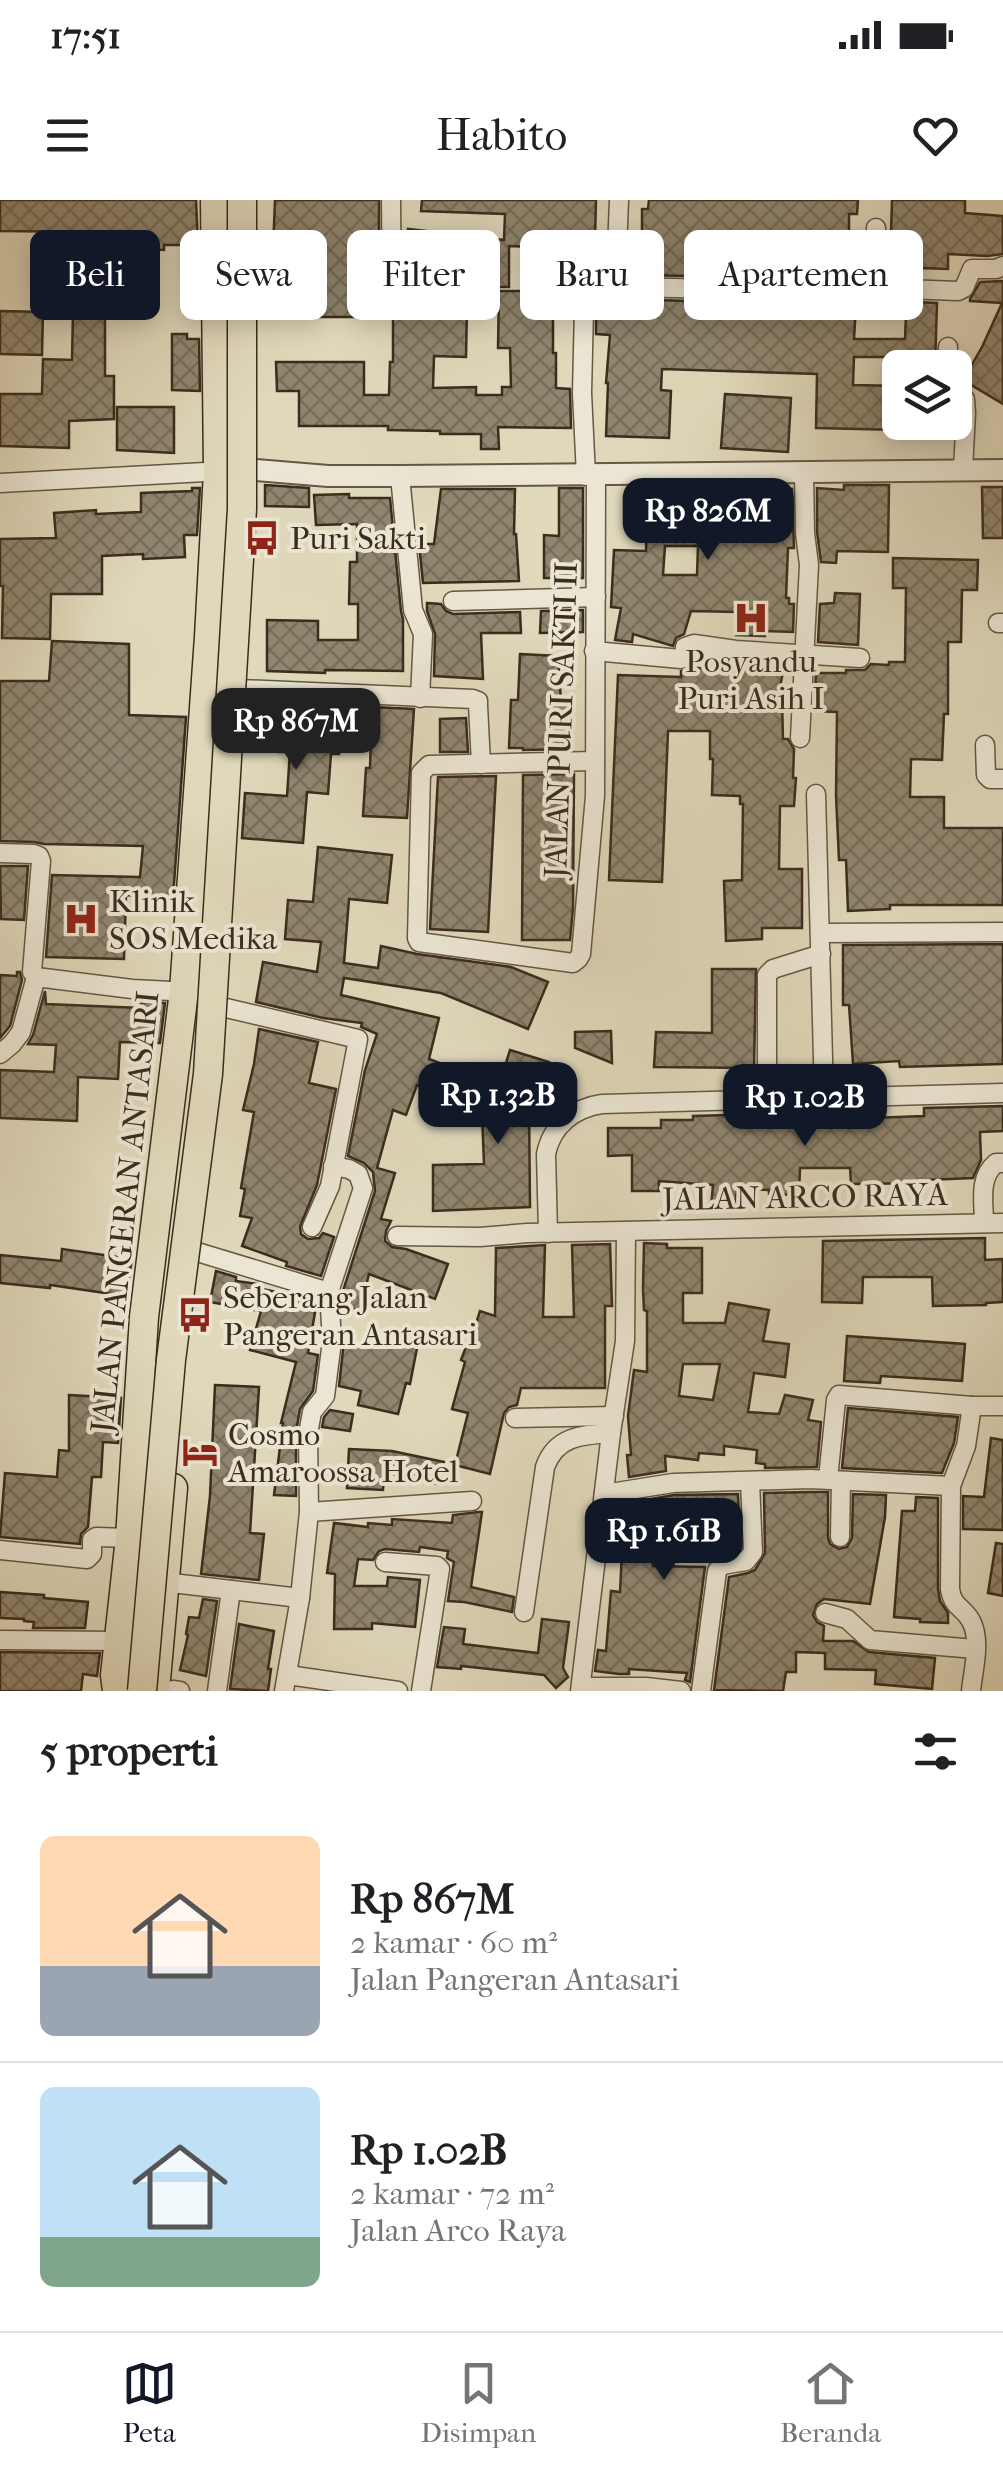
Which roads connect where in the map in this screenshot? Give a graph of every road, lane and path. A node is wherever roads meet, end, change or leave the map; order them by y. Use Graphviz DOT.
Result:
graph roads {
  1 [pos="215,200"];
  2 [pos="228,200"];
  3 [pos="242,200"];
  4 [pos="252,200"];
  5 [pos="391,200"];
  6 [pos="619,200"];
  7 [pos="391,230"];
  8 [pos="618,230"];
  9 [pos="1003,266"];
  10 [pos="923,289"];
  11 [pos="584,320"];
  12 [pos="948,347"];
  13 [pos="948,350"];
  14 [pos="964,440"];
  15 [pos="963,469"];
  16 [pos="1003,470"];
  17 [pos="237,471"];
  18 [pos="804,474"];
  19 [pos="400,476"];
  20 [pos="591,476"];
  21 [pos="0,483"];
  22 [pos="596,597"];
  23 [pos="453,601"];
  24 [pos="594,651"];
  25 [pos="804,655"];
  26 [pos="860,658"];
  27 [pos="206,674"];
  28 [pos="240,683"];
  29 [pos="420,698"];
  30 [pos="800,738"];
  31 [pos="986,745"];
  32 [pos="594,762"];
  33 [pos="480,764"];
  34 [pos="1003,779"];
  35 [pos="816,794"];
  36 [pos="0,853"];
  37 [pos="1003,932"];
  38 [pos="821,933"];
  39 [pos="821,954"];
  40 [pos="36,977"];
  41 [pos="184,991"];
  42 [pos="222,1001"];
  43 [pos="0,1054"];
  44 [pos="1003,1093"];
  45 [pos="824,1097"];
  46 [pos="767,1098"];
  47 [pos="1003,1163"];
  48 [pos="333,1166"];
  49 [pos="994,1223"];
  50 [pos="312,1227"];
  51 [pos="626,1232"];
  52 [pos="548,1233"];
  53 [pos="396,1236"];
  54 [pos="194,1250"];
  55 [pos="328,1292"];
  56 [pos="972,1406"];
  57 [pos="1003,1406"];
  58 [pos="515,1418"];
  59 [pos="613,1424"];
  60 [pos="834,1480"];
  61 [pos="750,1482"];
  62 [pos="951,1486"];
  63 [pos="604,1494"];
  64 [pos="472,1501"];
  65 [pos="308,1512"];
  66 [pos="840,1537"];
  67 [pos="130,1538"];
  68 [pos="0,1550"];
  69 [pos="385,1562"];
  70 [pos="172,1583"];
  71 [pos="231,1590"];
  72 [pos="300,1598"];
  73 [pos="524,1612"];
  74 [pos="825,1613"];
  75 [pos="0,1640"];
  76 [pos="119,1641"];
  77 [pos="975,1650"];
  78 [pos="286,1683"];
  79 [pos="135,1689"];
  80 [pos="580,1689"];
  81 [pos="172,1690"];
  82 [pos="180,1691"];
  83 [pos="217,1691"];
  84 [pos="398,1691"];
  85 [pos="420,1691"];
  86 [pos="681,1691"];
  87 [pos="702,1691"];
  88 [pos="971,1691"];
  1 -- 17 [label="main road, JALAN PANGERAN ANTASARI"];
  2 -- 79 [label="main road"];
  3 -- 79 [label="main road, bridge"];
  4 -- 17 [label="main road, JALAN PANGERAN ANTASARI"];
  5 -- 7 [label="street"];
  6 -- 8 [label="street"];
  9 -- 10 [label="street"];
  11 -- 20 [label="street, JALAN PURI SAKTI II"];
  12 -- 13 [label="street"];
  14 -- 15 [label="street"];
  15 -- 16 [label="street"];
  15 -- 18 [label="street"];
  17 -- 19 [label="street"];
  17 -- 21 [label="street"];
  17 -- 27 [label="main road, JALAN PANGERAN ANTASARI"];
  17 -- 28 [label="main road, JALAN PANGERAN ANTASARI"];
  18 -- 20 [label="street"];
  18 -- 25 [label="street"];
  19 -- 20 [label="street"];
  19 -- 29 [label="street"];
  20 -- 22 [label="street, JALAN PURI SAKTI II"];
  22 -- 23 [label="street"];
  22 -- 24 [label="street, JALAN PURI SAKTI II"];
  24 -- 25 [label="street"];
  24 -- 32 [label="street, JALAN PURI SAKTI II"];
  25 -- 26 [label="street"];
  25 -- 30 [label="street"];
  27 -- 28 [label="main road"];
  27 -- 41 [label="main road, JALAN PANGERAN ANTASARI"];
  28 -- 29 [label="street"];
  28 -- 42 [label="main road, JALAN PANGERAN ANTASARI"];
  29 -- 33 [label="street"];
  31 -- 34 [label="street"];
  32 -- 33 [label="street"];
  32 -- 33 [label="street, JALAN PURI SAKTI II"];
  35 -- 38 [label="street"];
  36 -- 40 [label="street"];
  37 -- 38 [label="street"];
  38 -- 39 [label="street"];
  39 -- 45 [label="street"];
  39 -- 46 [label="street"];
  40 -- 41 [label="street"];
  40 -- 43 [label="street"];
  41 -- 42 [label="street"];
  41 -- 67 [label="main road, JALAN PANGERAN ANTASARI"];
  42 -- 48 [label="street"];
  42 -- 54 [label="main road, JALAN PANGERAN ANTASARI"];
  44 -- 45 [label="street"];
  45 -- 46 [label="street"];
  46 -- 52 [label="street"];
  47 -- 49 [label="street, JALAN ARCO RAYA"];
  48 -- 50 [label="street"];
  48 -- 55 [label="street"];
  49 -- 51 [label="street, JALAN ARCO RAYA"];
  51 -- 52 [label="street, JALAN ARCO RAYA"];
  51 -- 59 [label="street, JALAN ARCO RAYA"];
  52 -- 53 [label="street, JALAN ARCO RAYA"];
  54 -- 55 [label="street"];
  54 -- 79 [label="main road, JALAN PANGERAN ANTASARI"];
  55 -- 65 [label="street"];
  56 -- 57 [label="street"];
  56 -- 60 [label="street"];
  56 -- 62 [label="street"];
  58 -- 59 [label="street"];
  59 -- 63 [label="street, JALAN ARCO RAYA"];
  59 -- 73 [label="street"];
  60 -- 61 [label="street"];
  60 -- 62 [label="street"];
  60 -- 66 [label="street"];
  61 -- 63 [label="street"];
  61 -- 87 [label="street"];
  62 -- 77 [label="street"];
  63 -- 80 [label="street, JALAN ARCO RAYA"];
  64 -- 65 [label="street"];
  65 -- 72 [label="street"];
  67 -- 68 [label="street"];
  67 -- 76 [label="main road, JALAN PANGERAN ANTASARI"];
  69 -- 85 [label="street"];
  70 -- 71 [label="street"];
  71 -- 72 [label="street"];
  71 -- 83 [label="street"];
  72 -- 78 [label="street"];
  74 -- 77 [label="street"];
  75 -- 76 [label="street"];
  76 -- 79 [label="main road, JALAN PANGERAN ANTASARI"];
  77 -- 88 [label="street"];
  78 -- 84 [label="street"];
  80 -- 86 [label="street"];
  81 -- 82 [label="street"];
}
